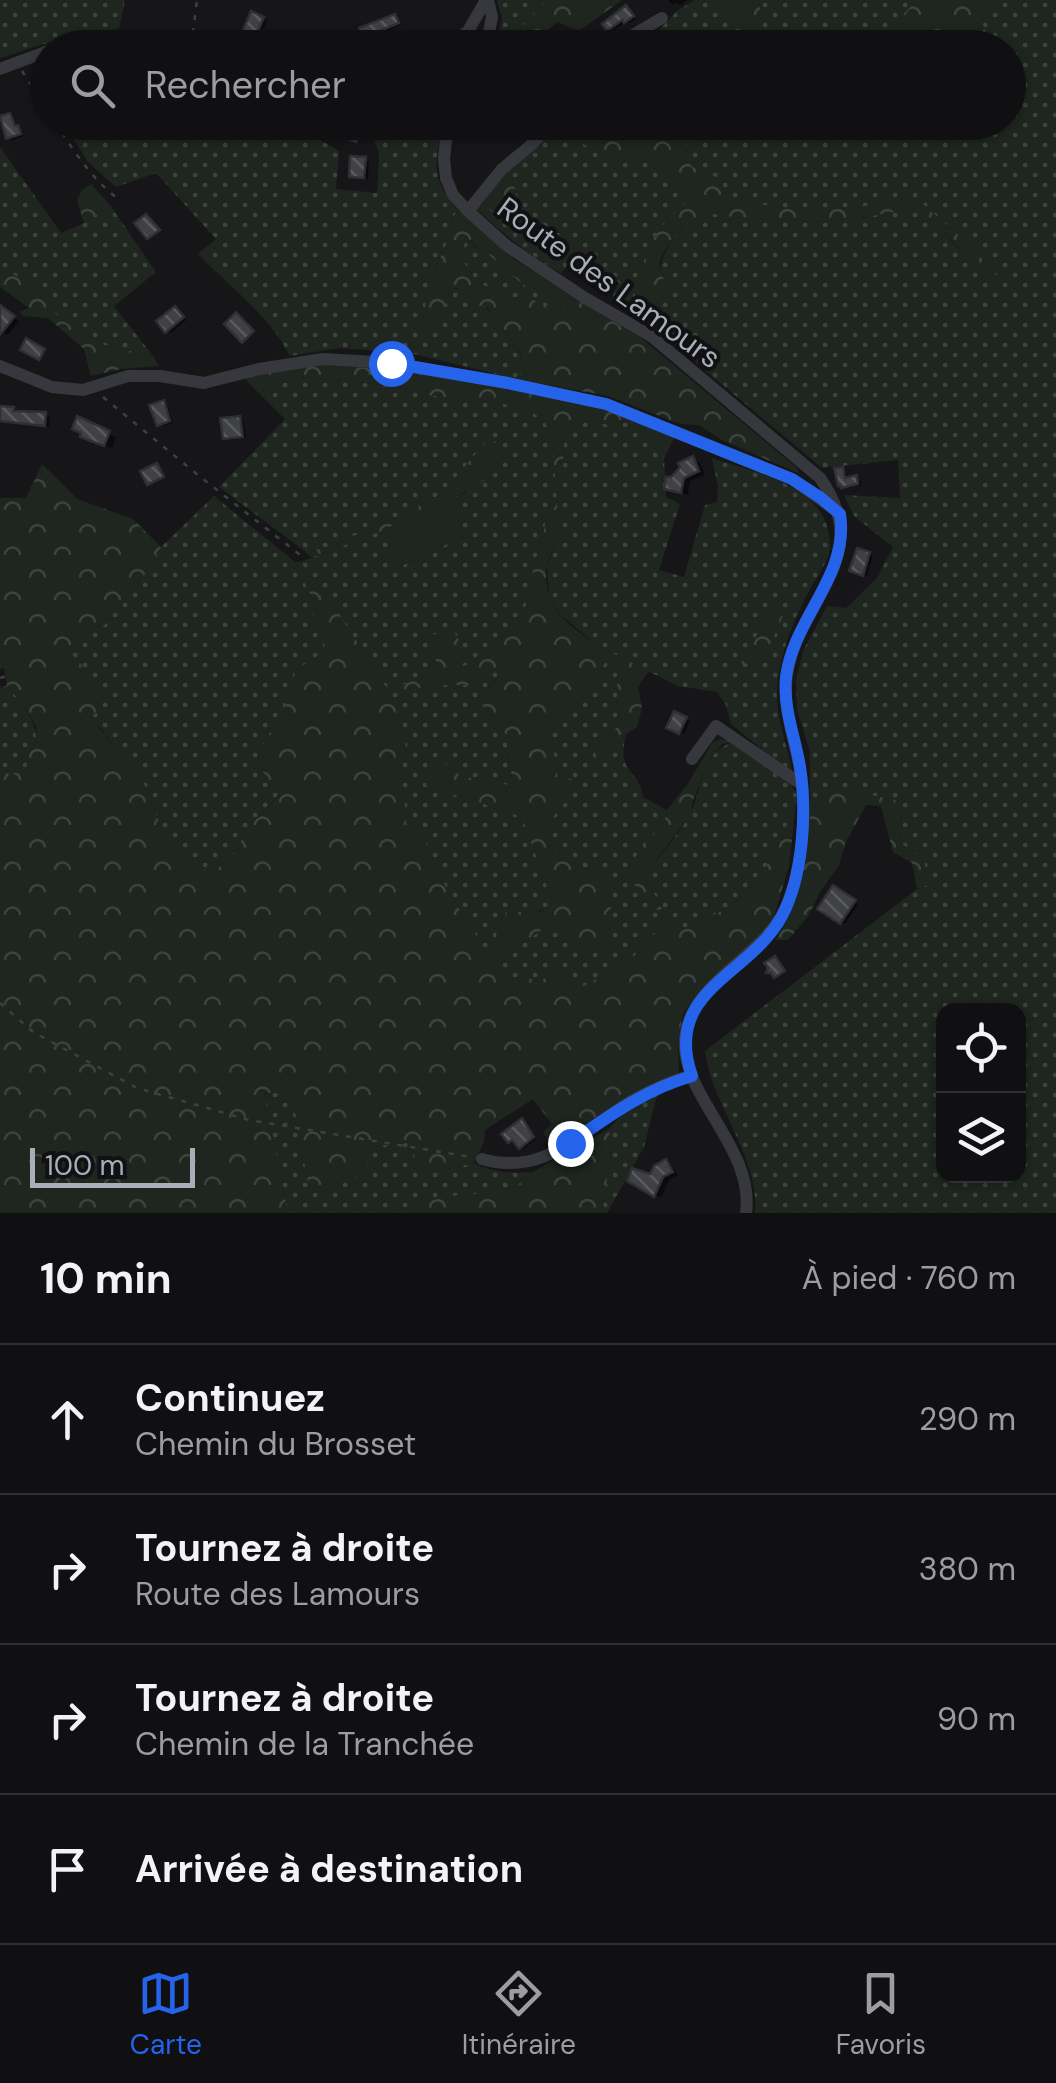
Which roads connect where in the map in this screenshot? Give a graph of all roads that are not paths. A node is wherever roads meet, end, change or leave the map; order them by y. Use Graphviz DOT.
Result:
graph roads {
  1 [pos="487,0"];
  2 [pos="662,18"];
  3 [pos="469,30"];
  4 [pos="489,30"];
  5 [pos="642,30"];
  6 [pos="30,57"];
  7 [pos="0,69"];
  8 [pos="446,140"];
  9 [pos="536,140"];
  10 [pos="468,211"];
  11 [pos="0,366"];
  12 [pos="840,514"];
  13 [pos="692,759"];
  14 [pos="801,784"];
  15 [pos="692,1076"];
  16 [pos="482,1160"];
  17 [pos="746,1213"];
  1 -- 3 [label="street"];
  1 -- 4 [label="street"];
  2 -- 5 [label="street"];
  6 -- 7 [label="street"];
  8 -- 10 [label="street, Route des Lamours"];
  9 -- 10 [label="street"];
  10 -- 12 [label="street, Route des Lamours"];
  11 -- 12 [label="street"];
  12 -- 14 [label="street"];
  13 -- 14 [label="street"];
  14 -- 15 [label="street"];
  15 -- 16 [label="street"];
  15 -- 17 [label="street"];
}
